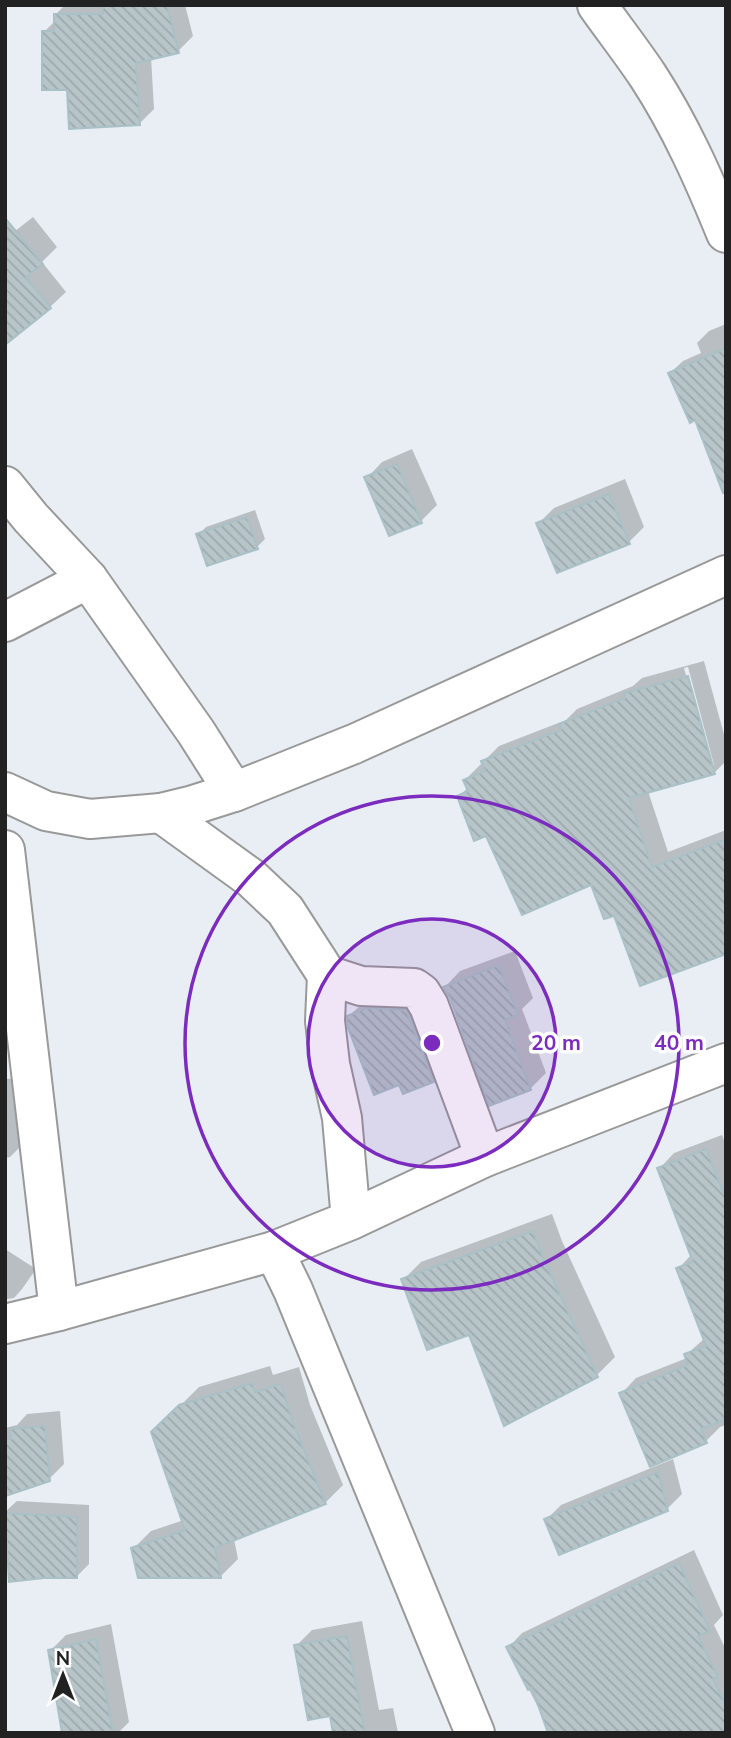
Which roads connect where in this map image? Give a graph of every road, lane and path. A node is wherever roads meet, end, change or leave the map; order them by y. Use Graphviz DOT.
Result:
graph roads {
  1 [pos="597,5"];
  2 [pos="726,233"];
  3 [pos="5,486"];
  4 [pos="726,575"];
  5 [pos="88,579"];
  6 [pos="5,622"];
  7 [pos="5,792"];
  8 [pos="234,792"];
  9 [pos="161,813"];
  10 [pos="5,850"];
  11 [pos="327,975"];
  12 [pos="723,1070"];
  13 [pos="485,1157"];
  14 [pos="351,1220"];
  15 [pos="274,1251"];
  16 [pos="60,1311"];
  17 [pos="5,1324"];
  18 [pos="475,1733"];
  1 -- 2 [label="street"];
  3 -- 5 [label="street"];
  4 -- 8 [label="street"];
  5 -- 6 [label="street"];
  5 -- 8 [label="street"];
  7 -- 9 [label="street"];
  8 -- 9 [label="street"];
  9 -- 11 [label="street"];
  10 -- 16 [label="street"];
  11 -- 13 [label="street"];
  11 -- 14 [label="street"];
  12 -- 13 [label="street"];
  13 -- 14 [label="street"];
  14 -- 15 [label="street"];
  15 -- 16 [label="street"];
  15 -- 18 [label="street"];
  16 -- 17 [label="street"];
}
